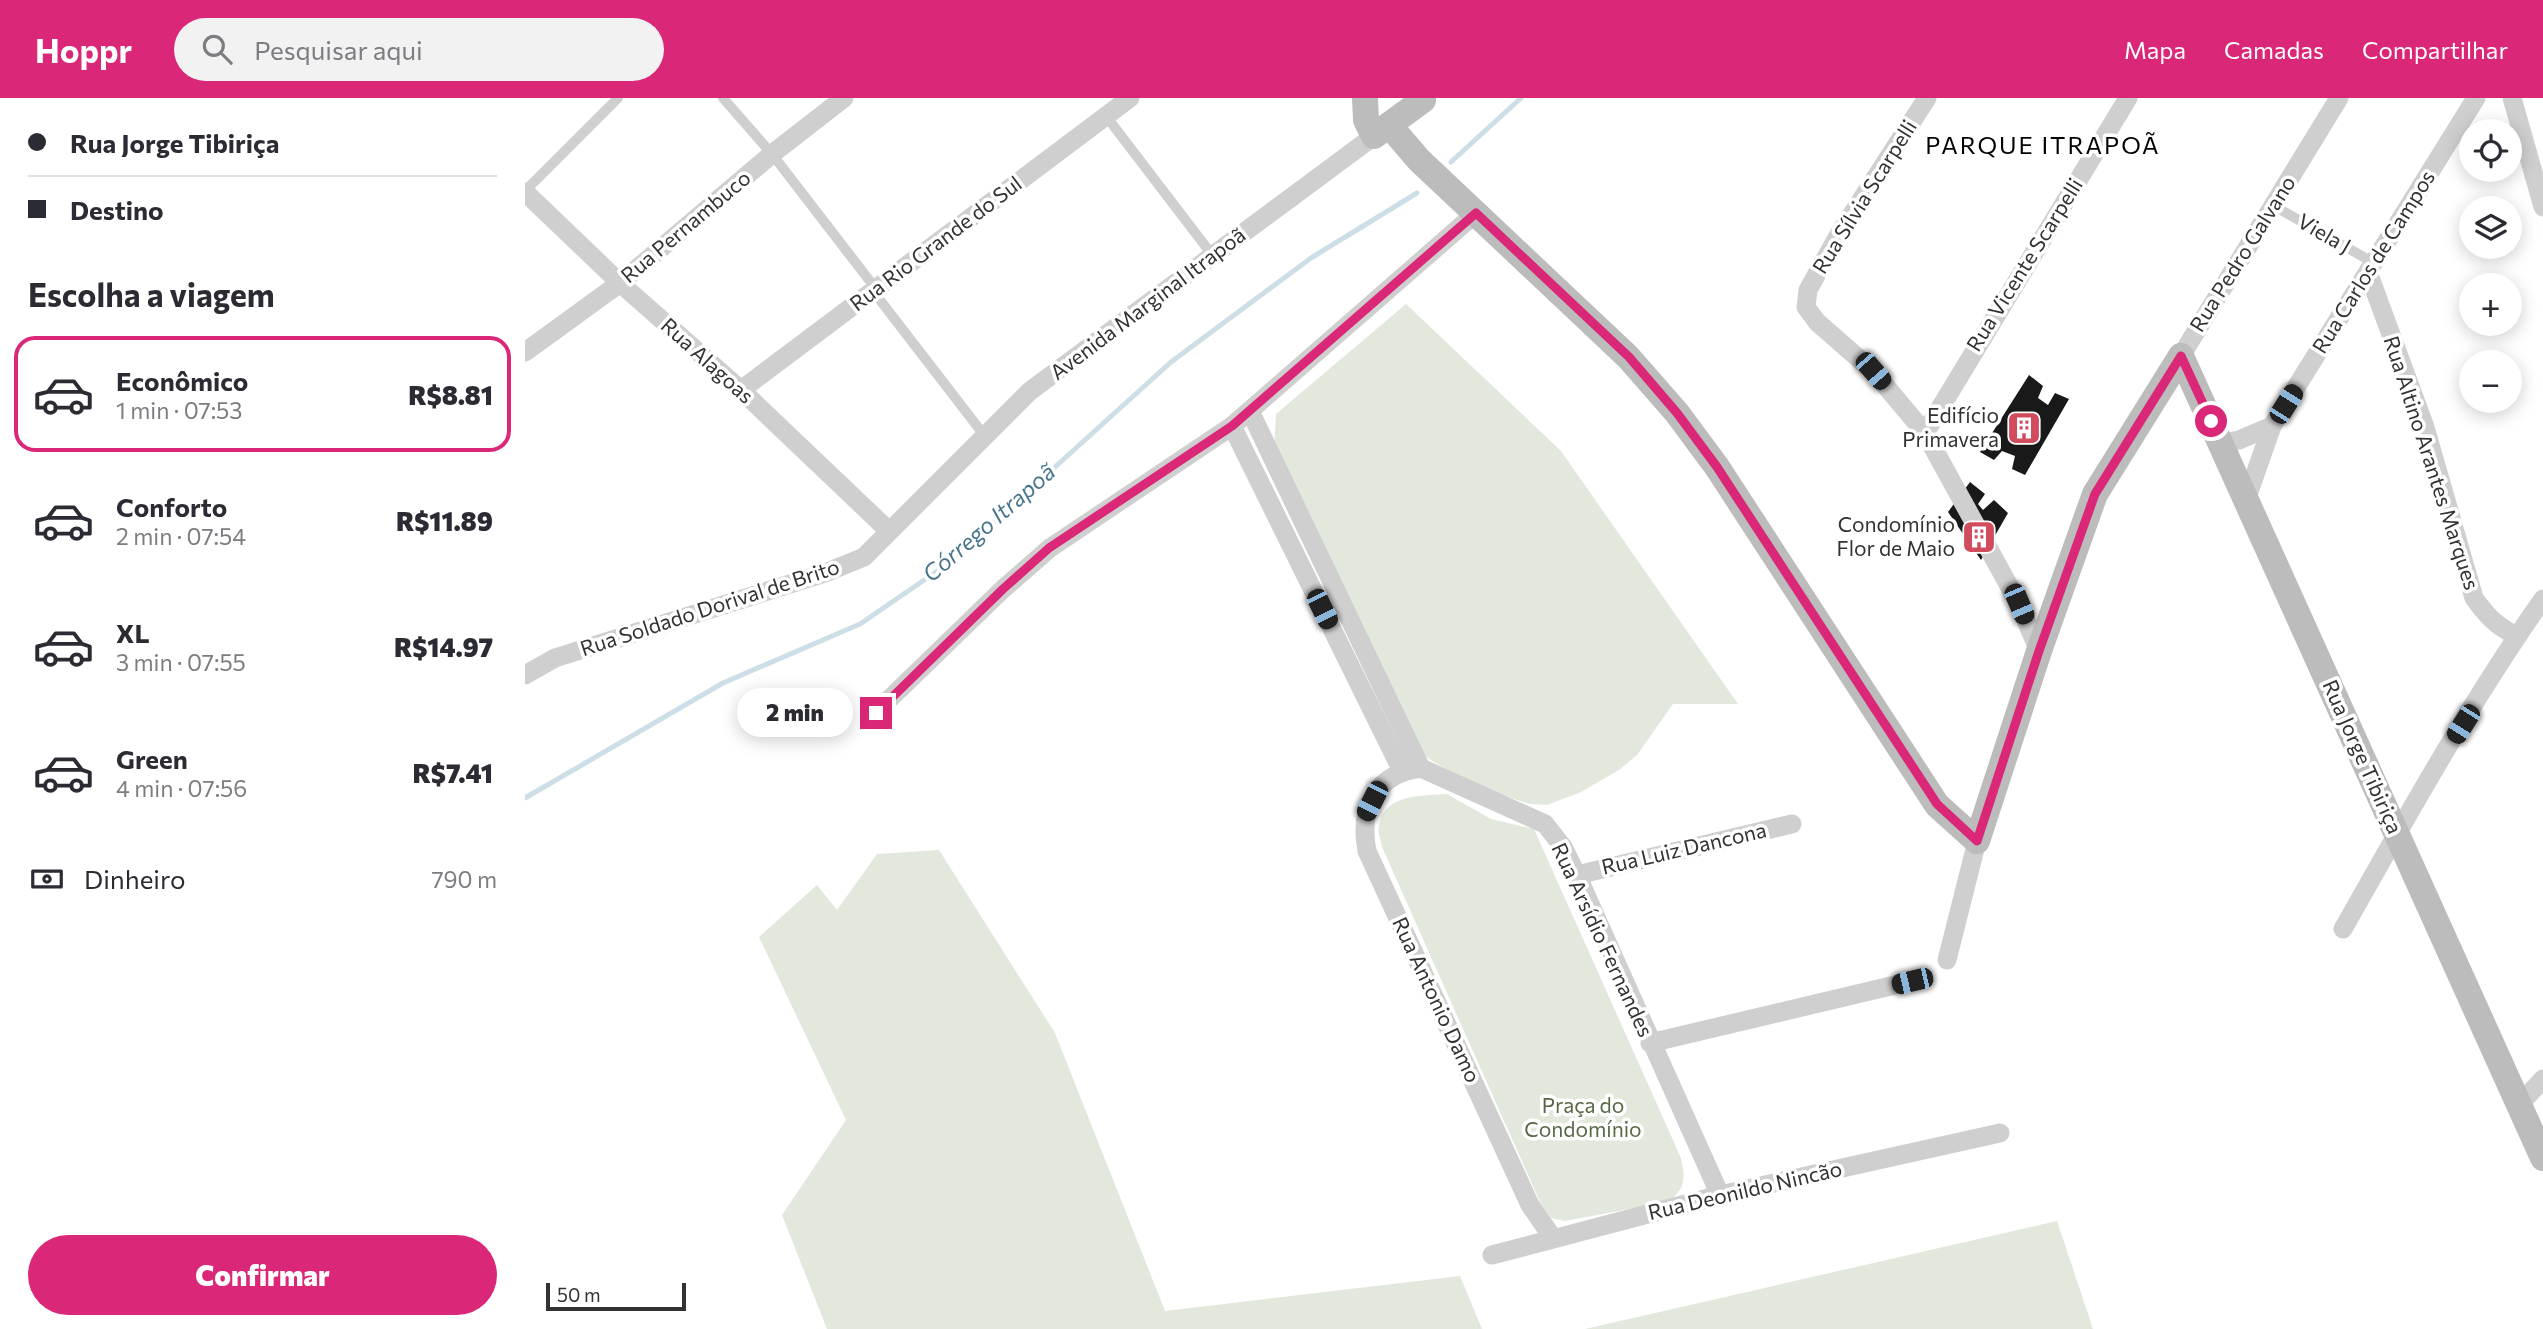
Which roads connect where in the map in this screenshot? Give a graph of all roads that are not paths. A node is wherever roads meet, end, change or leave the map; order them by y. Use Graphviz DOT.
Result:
graph roads {
  1 [pos="618,98"];
  2 [pos="723,98"];
  3 [pos="844,98"];
  4 [pos="1130,98"];
  5 [pos="1365,98"];
  6 [pos="1927,98"];
  7 [pos="2127,98"];
  8 [pos="2339,98"];
  9 [pos="2476,98"];
  10 [pos="2512,98"];
  11 [pos="1424,99"];
  12 [pos="1106,116"];
  13 [pos="1382,130"];
  14 [pos="772,154"];
  15 [pos="525,191"];
  16 [pos="2274,205"];
  17 [pos="2543,207"];
  18 [pos="1476,213"];
  19 [pos="1213,256"];
  20 [pos="2371,268"];
  21 [pos="620,283"];
  22 [pos="875,290"];
  23 [pos="525,352"];
  24 [pos="2181,356"];
  25 [pos="741,390"];
  26 [pos="1249,411"];
  27 [pos="1232,426"];
  28 [pos="2272,426"];
  29 [pos="1924,433"];
  30 [pos="983,435"];
  31 [pos="2221,443"];
  32 [pos="2246,500"];
  33 [pos="889,531"];
  34 [pos="2543,599"];
  35 [pos="2019,604"];
  36 [pos="2052,612"];
  37 [pos="2517,636"];
  38 [pos="2039,651"];
  39 [pos="525,675"];
  40 [pos="876,713"];
  41 [pos="1410,770"];
  42 [pos="1792,824"];
  43 [pos="2397,834"];
  44 [pos="1977,841"];
  45 [pos="1577,875"];
  46 [pos="2343,929"];
  47 [pos="1947,960"];
  48 [pos="1912,981"];
  49 [pos="1650,1043"];
  50 [pos="2543,1079"];
  51 [pos="2519,1105"];
  52 [pos="2000,1133"];
  53 [pos="2543,1157"];
  54 [pos="1720,1195"];
  55 [pos="1553,1237"];
  56 [pos="1492,1255"];
  1 -- 15 [label="lane"];
  2 -- 14 [label="lane"];
  3 -- 14 [label="street, Rua Pernambuco"];
  4 -- 12 [label="street, Rua Rio Grande do Sul"];
  5 -- 13 [label="main road"];
  6 -- 29 [label="street, Rua Sílvia Scarpelli"];
  7 -- 29 [label="street, Rua Vicente Scarpelli"];
  8 -- 16 [label="street, Rua Pedro Galvano"];
  9 -- 20 [label="street, Rua Carlos de Campos"];
  10 -- 17 [label="street"];
  11 -- 13 [label="main road, Avenida Marginal Itrapoã"];
  12 -- 19 [label="lane"];
  12 -- 22 [label="street, Rua Rio Grande do Sul"];
  13 -- 18 [label="main road"];
  13 -- 19 [label="street, Avenida Marginal Itrapoã"];
  14 -- 21 [label="street, Rua Pernambuco"];
  14 -- 22 [label="lane"];
  15 -- 21 [label="street, Rua Alagoas"];
  16 -- 20 [label="lane, Viela J"];
  16 -- 24 [label="street, Rua Pedro Galvano"];
  18 -- 26 [label="street"];
  18 -- 44 [label="main road"];
  19 -- 30 [label="street, Avenida Marginal Itrapoã"];
  20 -- 28 [label="street, Rua Carlos de Campos"];
  20 -- 37 [label="street, Rua Altino Arantes Marques"];
  21 -- 23 [label="street, Rua Pernambuco"];
  21 -- 25 [label="street, Rua Alagoas"];
  22 -- 25 [label="street, Rua Rio Grande do Sul"];
  22 -- 30 [label="lane"];
  24 -- 31 [label="main road, Rua Jorge Tibiriça"];
  24 -- 36 [label="main road, Rua Pedro Galvano"];
  25 -- 33 [label="street, Rua Alagoas"];
  26 -- 27 [label="street"];
  26 -- 41 [label="street"];
  27 -- 40 [label="street"];
  27 -- 41 [label="street"];
  28 -- 31 [label="street"];
  28 -- 32 [label="street, Rua Carlos de Campos"];
  29 -- 35 [label="street, Rua Sílvia Scarpelli"];
  30 -- 33 [label="street, Avenida Marginal Itrapoã"];
  31 -- 32 [label="main road, Rua Jorge Tibiriça"];
  32 -- 43 [label="main road, Rua Jorge Tibiriça"];
  33 -- 39 [label="street, Rua Soldado Dorival de Brito"];
  34 -- 37 [label="street"];
  35 -- 36 [label="street"];
  35 -- 38 [label="street, Rua Sílvia Scarpelli"];
  36 -- 38 [label="main road, Rua Pedro Galvano"];
  37 -- 43 [label="street"];
  38 -- 44 [label="main road, Rua Pedro Galvano"];
  41 -- 45 [label="street, Rua Arsídio Fernandes"];
  41 -- 55 [label="street, Rua Antonio Damo"];
  42 -- 45 [label="street, Rua Luiz Dancona"];
  43 -- 46 [label="street"];
  43 -- 51 [label="main road, Rua Jorge Tibiriça"];
  44 -- 47 [label="street, Rua Pedro Galvano"];
  45 -- 49 [label="street, Rua Arsídio Fernandes"];
  48 -- 49 [label="street"];
  49 -- 54 [label="street, Rua Arsídio Fernandes"];
  50 -- 51 [label="street"];
  51 -- 53 [label="main road, Rua Jorge Tibiriça"];
  52 -- 54 [label="street, Rua Deonildo Nincão"];
  54 -- 55 [label="street, Rua Deonildo Nincão"];
  55 -- 56 [label="street, Rua Deonildo Nincão"];
}
